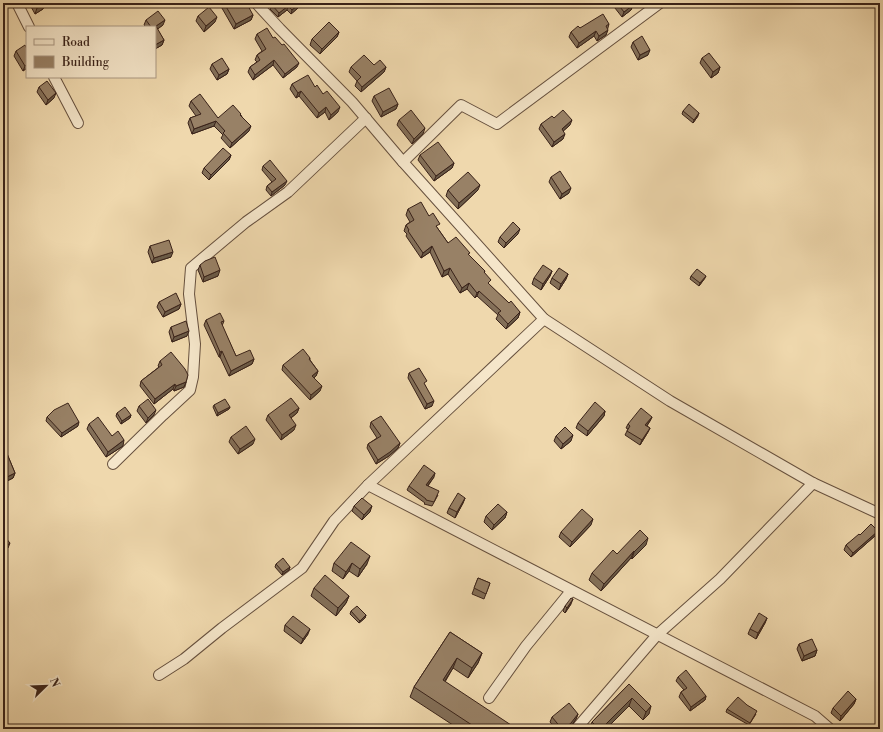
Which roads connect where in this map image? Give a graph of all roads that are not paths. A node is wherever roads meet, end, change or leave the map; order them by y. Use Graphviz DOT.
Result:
graph roads {
  1 [pos="16,3"];
  2 [pos="256,3"];
  3 [pos="660,3"];
  4 [pos="28,26"];
  5 [pos="55,78"];
  6 [pos="366,118"];
  7 [pos="78,123"];
  8 [pos="403,162"];
  9 [pos="544,319"];
  10 [pos="113,464"];
  11 [pos="813,483"];
  12 [pos="368,485"];
  13 [pos="880,514"];
  14 [pos="571,590"];
  15 [pos="657,635"];
  16 [pos="159,675"];
  17 [pos="489,698"];
  18 [pos="576,729"];
  19 [pos="830,729"];
  1 -- 4 [label="street"];
  2 -- 6 [label="street"];
  3 -- 8 [label="street"];
  5 -- 7 [label="street"];
  6 -- 8 [label="street"];
  6 -- 10 [label="street"];
  8 -- 9 [label="street"];
  9 -- 11 [label="street"];
  9 -- 12 [label="street"];
  11 -- 13 [label="street"];
  11 -- 15 [label="street"];
  12 -- 14 [label="street"];
  12 -- 16 [label="street"];
  14 -- 15 [label="street"];
  14 -- 17 [label="street"];
  15 -- 18 [label="street"];
  15 -- 19 [label="street"];
}
